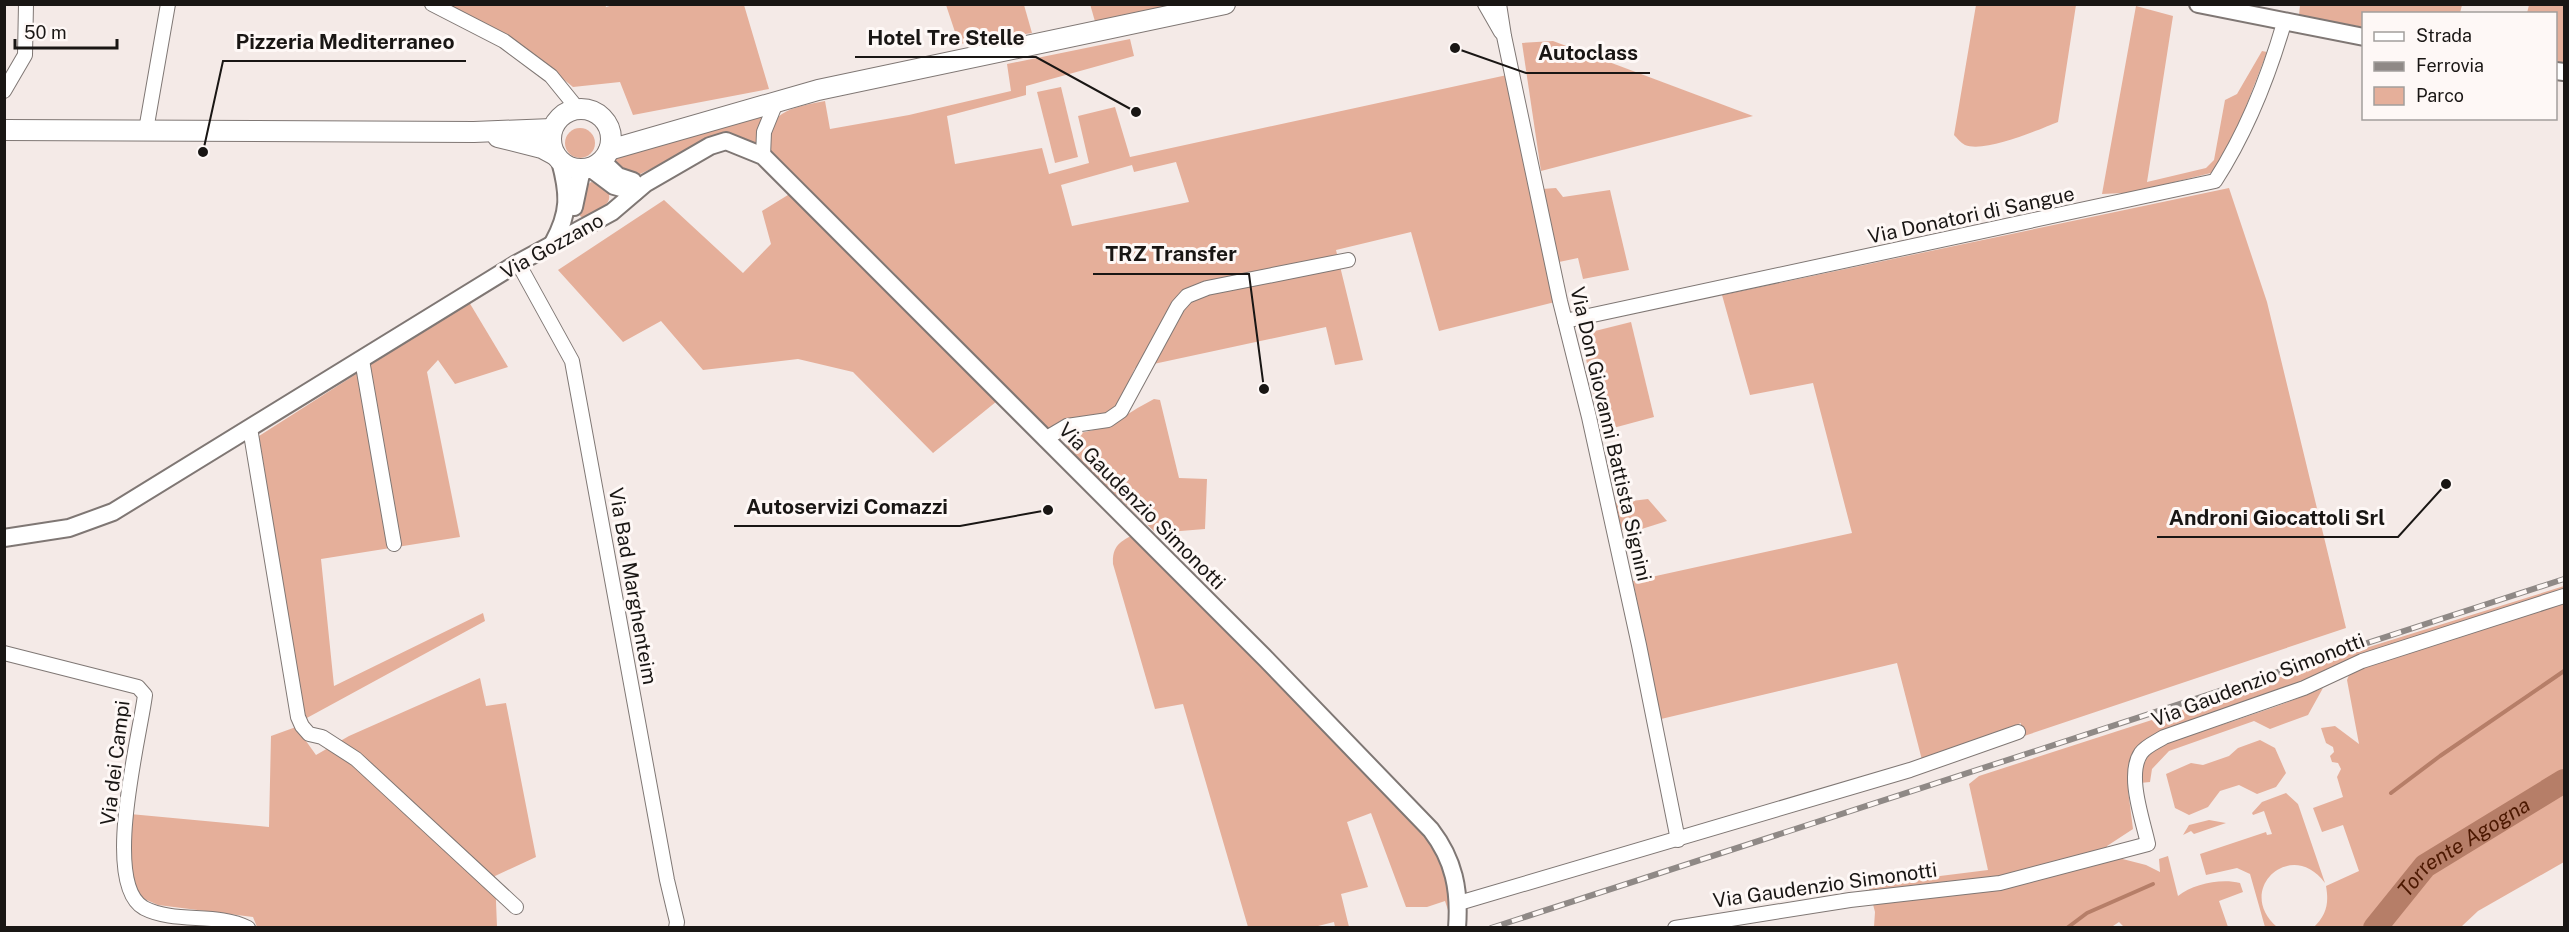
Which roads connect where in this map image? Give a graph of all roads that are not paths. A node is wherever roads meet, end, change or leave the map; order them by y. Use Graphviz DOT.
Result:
graph roads {
  1 [pos="26,4"];
  2 [pos="168,4"];
  3 [pos="432,4"];
  4 [pos="1226,4"];
  5 [pos="1485,4"];
  6 [pos="1500,4"];
  7 [pos="2198,4"];
  8 [pos="2284,23"];
  9 [pos="1504,36"];
  10 [pos="2362,37"];
  11 [pos="4,91"];
  12 [pos="777,100"];
  13 [pos="577,108"];
  14 [pos="609,128"];
  15 [pos="4,129"];
  16 [pos="552,129"];
  17 [pos="147,130"];
  18 [pos="474,132"];
  19 [pos="666,132"];
  20 [pos="742,147"];
  21 [pos="763,156"];
  22 [pos="557,158"];
  23 [pos="596,162"];
  24 [pos="641,187"];
  25 [pos="553,243"];
  26 [pos="1348,260"];
  27 [pos="518,263"];
  28 [pos="1565,321"];
  29 [pos="362,360"];
  30 [pos="250,428"];
  31 [pos="1045,440"];
  32 [pos="4,538"];
  33 [pos="394,544"];
  34 [pos="2565,596"];
  35 [pos="4,653"];
  36 [pos="2018,732"];
  37 [pos="1678,840"];
  38 [pos="1459,903"];
  39 [pos="516,907"];
  40 [pos="248,927"];
  41 [pos="676,927"];
  42 [pos="1457,927"];
  43 [pos="1675,927"];
  1 -- 11 [label="street"];
  2 -- 17 [label="street"];
  3 -- 13 [label="street"];
  4 -- 12 [label="main road"];
  5 -- 9 [label="street, Via Don Giovanni Battista Signini"];
  6 -- 9 [label="street, Via Don Giovanni Battista Signini"];
  7 -- 8 [label="street"];
  8 -- 10 [label="street"];
  8 -- 28 [label="street, Via Donatori di Sangue"];
  9 -- 28 [label="street, Via Don Giovanni Battista Signini"];
  12 -- 19 [label="main road"];
  12 -- 21 [label="street"];
  13 -- 14 [label="main road"];
  13 -- 16 [label="main road"];
  14 -- 19 [label="main road"];
  14 -- 23 [label="main road"];
  15 -- 17 [label="main road"];
  16 -- 18 [label="main road"];
  16 -- 22 [label="main road"];
  17 -- 18 [label="main road"];
  18 -- 22 [label="main road"];
  19 -- 23 [label="main road"];
  20 -- 21 [label="street, Via Gaudenzio Simonotti"];
  20 -- 24 [label="street, Via Gozzano"];
  21 -- 31 [label="street, Via Gaudenzio Simonotti"];
  22 -- 23 [label="main road"];
  22 -- 25 [label="street"];
  23 -- 24 [label="street"];
  23 -- 25 [label="street"];
  24 -- 25 [label="street, Via Gozzano"];
  25 -- 27 [label="street, Via Gozzano"];
  26 -- 31 [label="street"];
  27 -- 29 [label="street, Via Gozzano"];
  27 -- 41 [label="street, Via Bad Marghenteim"];
  28 -- 37 [label="street, Via Don Giovanni Battista Signini"];
  29 -- 30 [label="street, Via Gozzano"];
  29 -- 33 [label="street"];
  30 -- 32 [label="street, Via Gozzano"];
  30 -- 39 [label="street"];
  31 -- 38 [label="street, Via Gaudenzio Simonotti"];
  34 -- 43 [label="street, Via Gaudenzio Simonotti"];
  35 -- 40 [label="street, Via dei Campi"];
  36 -- 37 [label="street"];
  37 -- 38 [label="street"];
  38 -- 42 [label="street, Via Gaudenzio Simonotti"];
}
